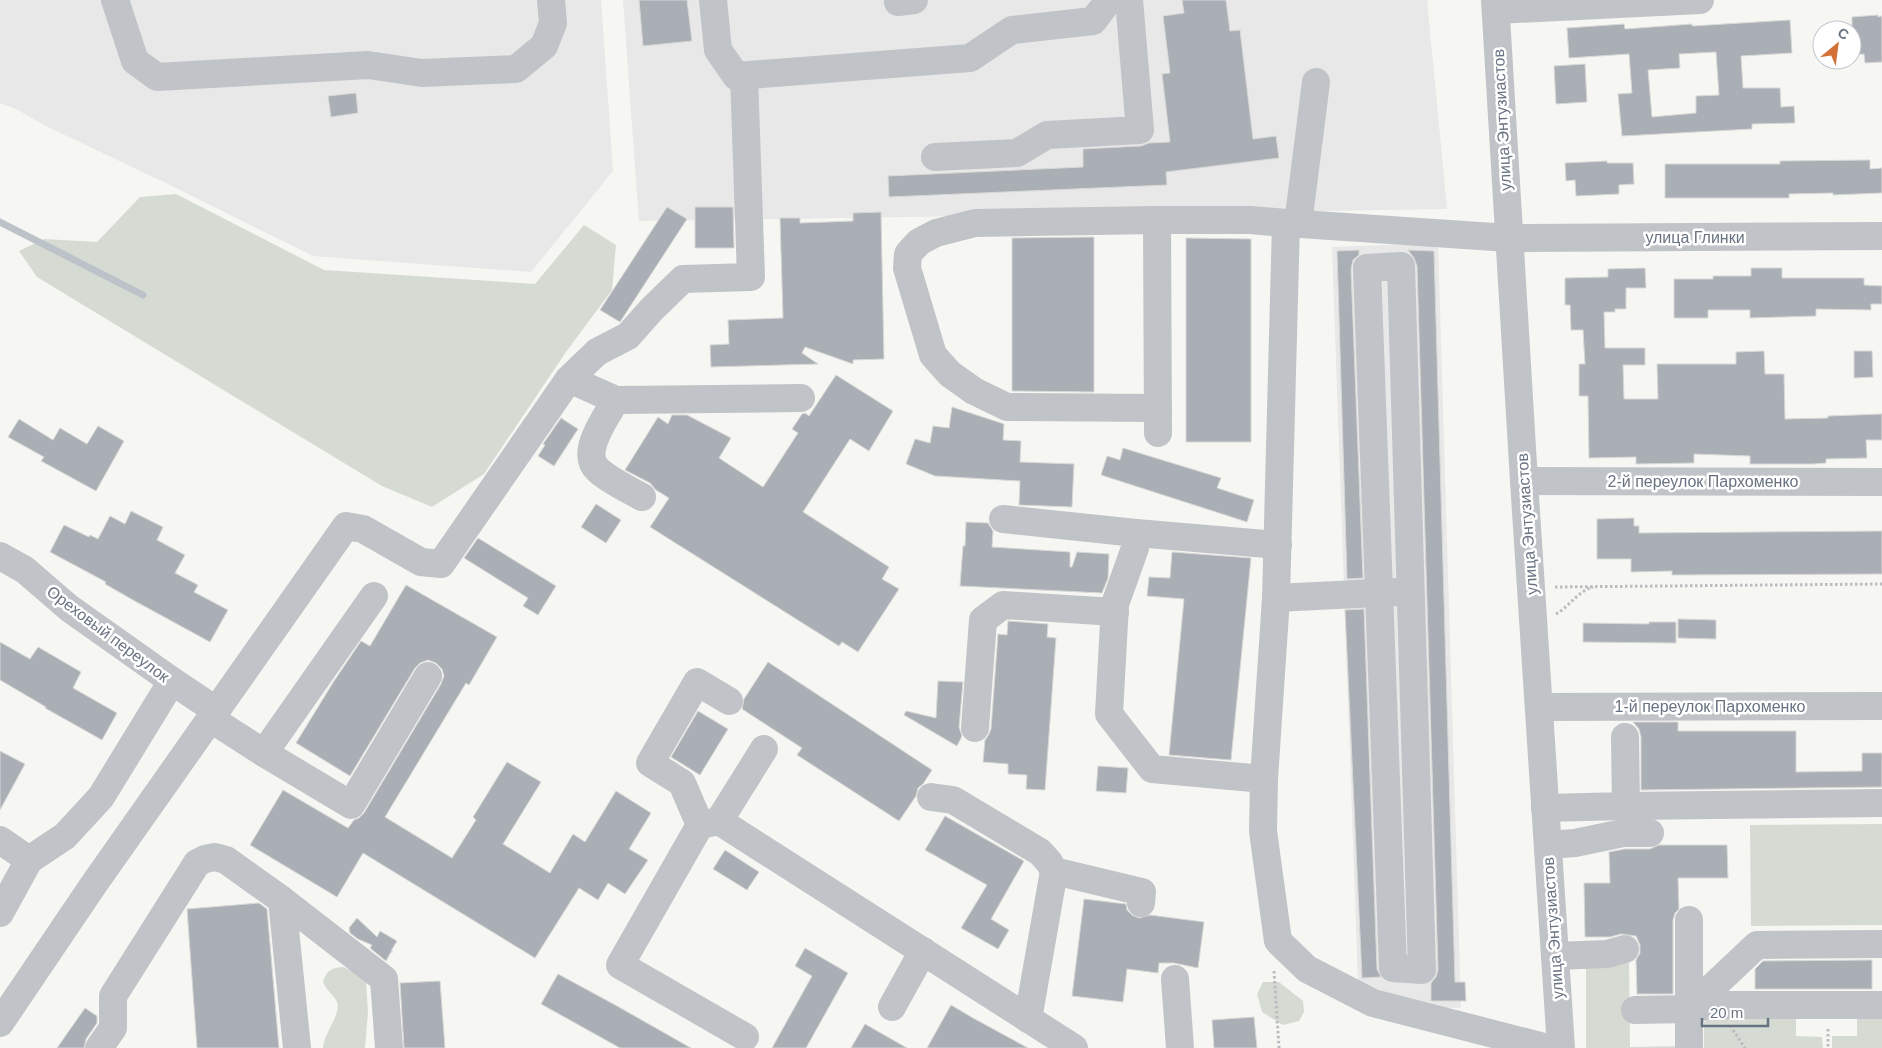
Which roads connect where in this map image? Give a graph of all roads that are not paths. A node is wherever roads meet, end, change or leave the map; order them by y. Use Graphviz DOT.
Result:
graph roads {
  1 [pos="115,0"];
  2 [pos="551,0"];
  3 [pos="713,0"];
  4 [pos="898,0"];
  5 [pos="914,0"];
  6 [pos="1109,0"];
  7 [pos="1129,0"];
  8 [pos="1700,0"];
  9 [pos="1495,5"];
  10 [pos="744,76"];
  11 [pos="1316,82"];
  12 [pos="935,157"];
  13 [pos="1157,220"];
  14 [pos="1292,223"];
  15 [pos="1882,236"];
  16 [pos="1509,238"];
  17 [pos="569,379"];
  18 [pos="801,398"];
  19 [pos="616,400"];
  20 [pos="1524,481"];
  21 [pos="1882,482"];
  22 [pos="642,497"];
  23 [pos="1003,520"];
  24 [pos="1136,533"];
  25 [pos="1278,545"];
  26 [pos="0,556"];
  27 [pos="1410,592"];
  28 [pos="1380,593"];
  29 [pos="374,596"];
  30 [pos="1276,598"];
  31 [pos="1115,612"];
  32 [pos="428,676"];
  33 [pos="172,681"];
  34 [pos="729,701"];
  35 [pos="1882,706"];
  36 [pos="1539,707"];
  37 [pos="214,715"];
  38 [pos="975,728"];
  39 [pos="1625,737"];
  40 [pos="764,749"];
  41 [pos="264,753"];
  42 [pos="1264,779"];
  43 [pos="931,797"];
  44 [pos="1882,803"];
  45 [pos="1626,806"];
  46 [pos="1545,808"];
  47 [pos="710,823"];
  48 [pos="1650,833"];
  49 [pos="0,840"];
  50 [pos="1548,845"];
  51 [pos="30,860"];
  52 [pos="1054,872"];
  53 [pos="282,900"];
  54 [pos="1141,903"];
  55 [pos="0,913"];
  56 [pos="1689,920"];
  57 [pos="1882,944"];
  58 [pos="1625,949"];
  59 [pos="923,952"];
  60 [pos="1555,956"];
  61 [pos="1175,979"];
  62 [pos="1882,1005"];
  63 [pos="892,1007"];
  64 [pos="1689,1009"];
  65 [pos="1635,1010"];
  66 [pos="1028,1019"];
  67 [pos="0,1024"];
  68 [pos="745,1037"];
  69 [pos="99,1048"];
  70 [pos="297,1048"];
  71 [pos="389,1048"];
  72 [pos="1074,1048"];
  73 [pos="1180,1048"];
  74 [pos="1548,1048"];
  75 [pos="1561,1048"];
  76 [pos="1690,1048"];
  1 -- 2 [label="street"];
  3 -- 10 [label="street"];
  4 -- 5 [label="street"];
  6 -- 10 [label="street"];
  7 -- 12 [label="street"];
  8 -- 9 [label="street"];
  9 -- 16 [label="street, улица Энтузиастов"];
  10 -- 17 [label="street"];
  11 -- 14 [label="street"];
  13 -- 13 [label="street, улица Глинки"];
  13 -- 14 [label="street, улица Глинки"];
  14 -- 16 [label="street, улица Глинки"];
  14 -- 25 [label="street"];
  15 -- 16 [label="street, улица Глинки"];
  16 -- 20 [label="street, улица Энтузиастов"];
  17 -- 19 [label="street"];
  17 -- 37 [label="street"];
  18 -- 19 [label="street"];
  19 -- 22 [label="street"];
  20 -- 21 [label="street, 2-й переулок Пархоменко"];
  20 -- 36 [label="street, улица Энтузиастов"];
  23 -- 24 [label="street"];
  24 -- 25 [label="street"];
  24 -- 31 [label="street"];
  25 -- 30 [label="street"];
  26 -- 33 [label="street, Ореховый переулок"];
  27 -- 28 [label="street"];
  27 -- 28 [label="street"];
  27 -- 28 [label="street"];
  28 -- 30 [label="street"];
  29 -- 41 [label="street"];
  30 -- 42 [label="street"];
  31 -- 38 [label="street"];
  31 -- 42 [label="street"];
  32 -- 41 [label="street, Ореховый переулок"];
  33 -- 37 [label="street, Ореховый переулок"];
  33 -- 51 [label="street"];
  34 -- 47 [label="street"];
  35 -- 36 [label="street, 1-й переулок Пархоменко"];
  36 -- 46 [label="street, улица Энтузиастов"];
  37 -- 41 [label="street, Ореховый переулок"];
  37 -- 67 [label="street"];
  39 -- 45 [label="street"];
  40 -- 47 [label="street"];
  42 -- 74 [label="street"];
  43 -- 52 [label="street"];
  44 -- 45 [label="street"];
  45 -- 46 [label="street"];
  46 -- 50 [label="street, улица Энтузиастов"];
  47 -- 59 [label="street"];
  47 -- 68 [label="street"];
  48 -- 50 [label="street"];
  49 -- 51 [label="street"];
  50 -- 60 [label="street, улица Энтузиастов"];
  51 -- 55 [label="street"];
  52 -- 54 [label="street"];
  52 -- 66 [label="street"];
  53 -- 69 [label="street"];
  53 -- 70 [label="street"];
  53 -- 71 [label="street"];
  56 -- 64 [label="street"];
  57 -- 64 [label="street"];
  58 -- 60 [label="street"];
  59 -- 63 [label="street"];
  59 -- 66 [label="street"];
  60 -- 75 [label="street, улица Энтузиастов"];
  61 -- 73 [label="street"];
  62 -- 64 [label="street"];
  64 -- 65 [label="street"];
  64 -- 76 [label="street"];
  66 -- 72 [label="street"];
}
